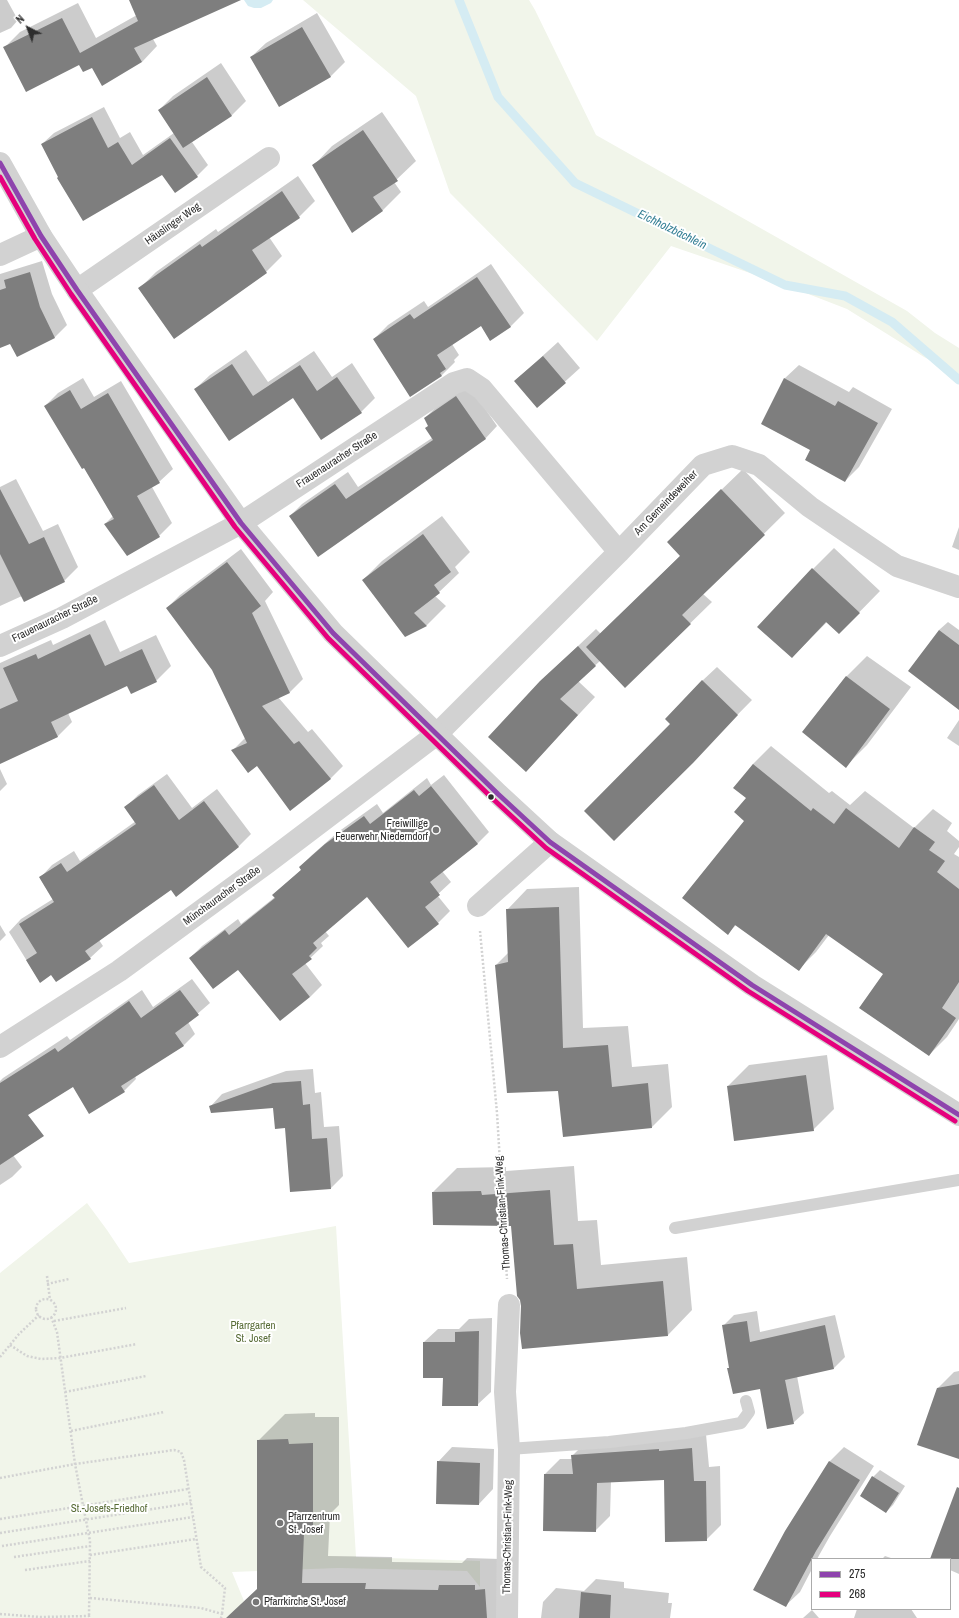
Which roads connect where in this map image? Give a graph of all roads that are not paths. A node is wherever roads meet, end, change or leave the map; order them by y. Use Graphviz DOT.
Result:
graph roads {
  1 [pos="269,158"];
  2 [pos="0,163"];
  3 [pos="41,236"];
  4 [pos="0,256"];
  5 [pos="77,290"];
  6 [pos="241,523"];
  7 [pos="619,552"];
  8 [pos="959,587"];
  9 [pos="0,646"];
  10 [pos="436,734"];
  11 [pos="550,842"];
  12 [pos="478,906"];
  13 [pos="0,1047"];
  14 [pos="959,1115"];
  15 [pos="959,1180"];
  16 [pos="675,1228"];
  17 [pos="509,1305"];
  18 [pos="746,1401"];
  19 [pos="509,1449"];
  20 [pos="507,1618"];
  1 -- 5 [label="street, Häuslinger Weg"];
  2 -- 3 [label="street"];
  3 -- 4 [label="street"];
  3 -- 5 [label="street"];
  5 -- 6 [label="street"];
  6 -- 7 [label="street, Frauenauracher Straße"];
  6 -- 9 [label="street, Frauenauracher Straße"];
  6 -- 10 [label="street"];
  7 -- 8 [label="street, Am Gemeindeweiher"];
  7 -- 10 [label="street, Am Gemeindeweiher"];
  10 -- 11 [label="street"];
  10 -- 13 [label="street, Münchauracher Straße"];
  11 -- 12 [label="street"];
  11 -- 14 [label="street"];
  15 -- 16 [label="lane"];
  17 -- 19 [label="street, Thomas-Christian-Fink-Weg"];
  18 -- 19 [label="lane"];
  19 -- 20 [label="street, Thomas-Christian-Fink-Weg"];
}
